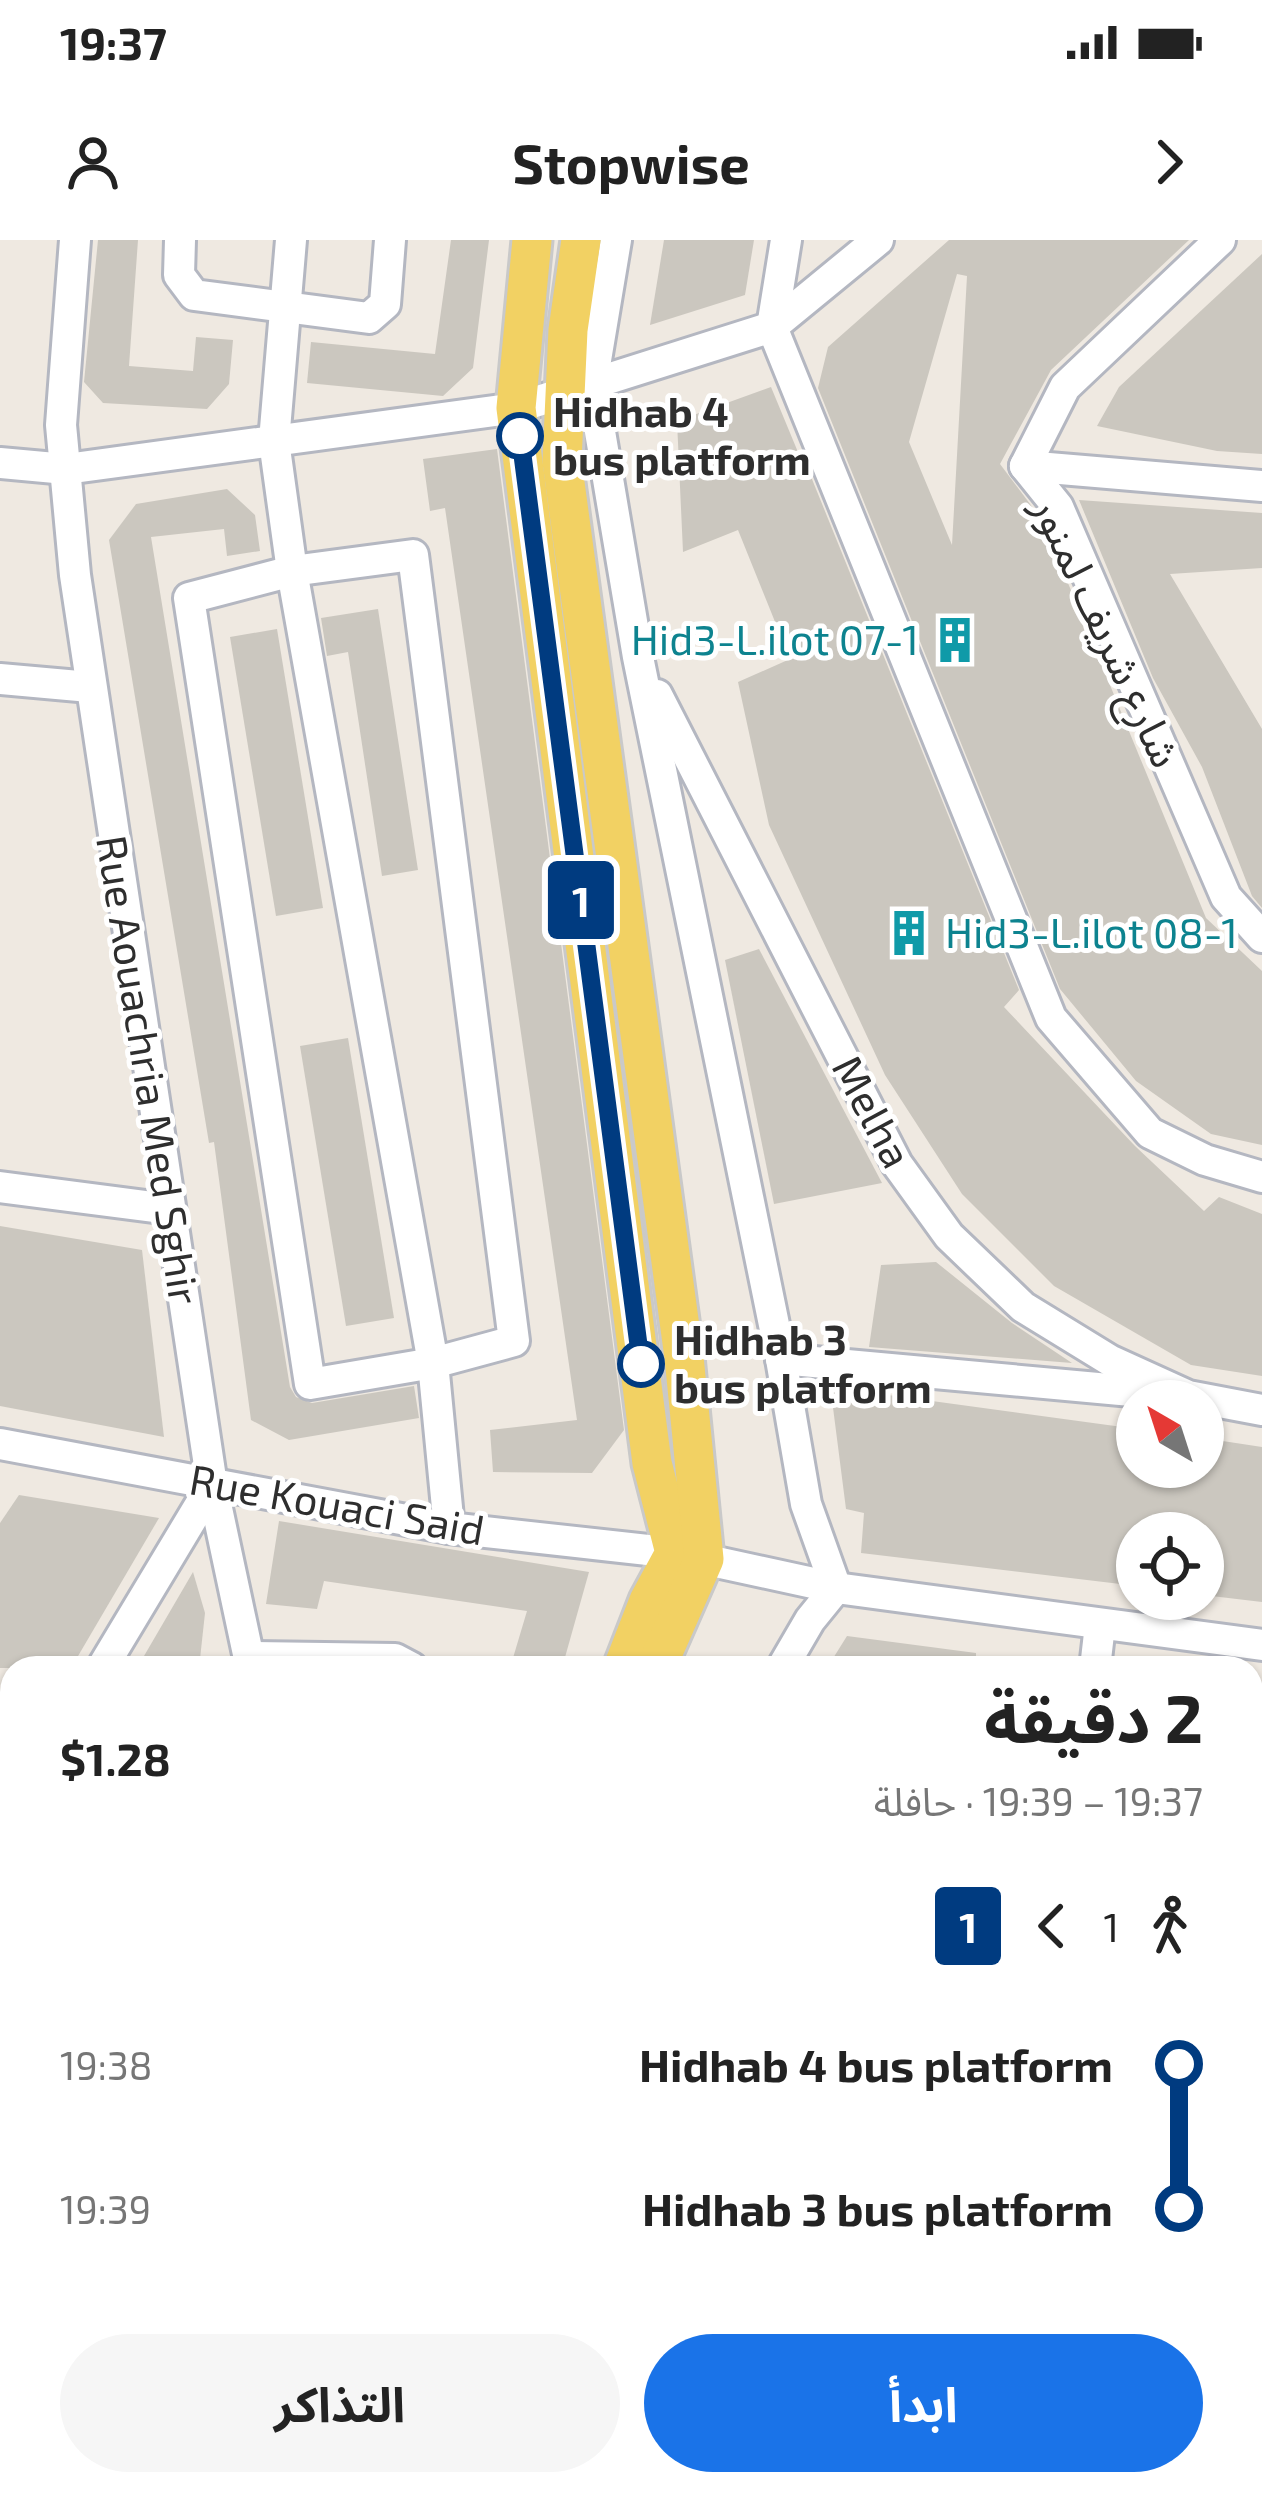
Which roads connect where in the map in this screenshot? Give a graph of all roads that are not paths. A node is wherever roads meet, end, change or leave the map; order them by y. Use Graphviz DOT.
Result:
graph roads {
  1 [pos="75,240"];
  2 [pos="180,240"];
  3 [pos="291,240"];
  4 [pos="390,240"];
  5 [pos="532,240"];
  6 [pos="580,240"];
  7 [pos="616,240"];
  8 [pos="786,240"];
  9 [pos="878,240"];
  10 [pos="1220,240"];
  11 [pos="286,310"];
  12 [pos="772,327"];
  13 [pos="579,388"];
  14 [pos="516,408"];
  15 [pos="274,441"];
  16 [pos="0,463"];
  17 [pos="1025,466"];
  18 [pos="66,470"];
  19 [pos="1262,486"];
  20 [pos="292,571"];
  21 [pos="638,657"];
  22 [pos="0,679"];
  23 [pos="89,687"];
  24 [pos="1262,937"];
  25 [pos="1262,1177"];
  26 [pos="0,1187"];
  27 [pos="169,1209"];
  28 [pos="781,1359"];
  29 [pos="433,1363"];
  30 [pos="1153,1380"];
  31 [pos="1116,1389"];
  32 [pos="1224,1403"];
  33 [pos="1262,1410"];
  34 [pos="0,1444"];
  35 [pos="212,1485"];
  36 [pos="448,1528"];
  37 [pos="690,1556"];
  38 [pos="836,1588"];
  39 [pos="1100,1624"];
  40 [pos="1262,1645"];
  41 [pos="109,1656"];
  42 [pos="249,1656"];
  43 [pos="628,1656"];
  44 [pos="660,1656"];
  45 [pos="789,1656"];
  46 [pos="1096,1656"];
  1 -- 18 [label="street, Rue Aouachria Med Sghir"];
  2 -- 11 [label="street"];
  3 -- 11 [label="street"];
  4 -- 11 [label="street"];
  5 -- 14 [label="main road"];
  6 -- 13 [label="main road"];
  7 -- 13 [label="street"];
  8 -- 12 [label="street"];
  9 -- 12 [label="street"];
  10 -- 17 [label="street, شارع شريف لمنور"];
  11 -- 15 [label="street"];
  12 -- 13 [label="street"];
  12 -- 25 [label="street"];
  13 -- 14 [label="street"];
  13 -- 21 [label="street"];
  13 -- 37 [label="main road"];
  14 -- 15 [label="street"];
  14 -- 37 [label="main road"];
  15 -- 18 [label="street"];
  15 -- 20 [label="street"];
  16 -- 18 [label="street"];
  17 -- 19 [label="street"];
  17 -- 24 [label="street, شارع شريف لمنور"];
  18 -- 23 [label="street, Rue Aouachria Med Sghir"];
  20 -- 29 [label="street"];
  20 -- 29 [label="street"];
  20 -- 29 [label="street"];
  21 -- 28 [label="street"];
  21 -- 30 [label="street, Melha"];
  22 -- 23 [label="street"];
  23 -- 27 [label="street, Rue Aouachria Med Sghir"];
  26 -- 27 [label="street"];
  27 -- 35 [label="street, Rue Aouachria Med Sghir"];
  28 -- 31 [label="street"];
  28 -- 38 [label="street"];
  29 -- 36 [label="street"];
  32 -- 33 [label="street, Melha"];
  34 -- 35 [label="street, Rue Kouaci Said"];
  35 -- 36 [label="street, Rue Kouaci Said"];
  35 -- 41 [label="street"];
  35 -- 42 [label="street, Rue Aouachria Med Sghir"];
  36 -- 37 [label="street, Rue Kouaci Said"];
  37 -- 38 [label="street, Rue Kouaci Said"];
  37 -- 43 [label="main road"];
  37 -- 44 [label="main road"];
  38 -- 39 [label="street, Rue Kouaci Said"];
  38 -- 45 [label="street"];
  39 -- 40 [label="street, Rue Kouaci Said"];
  39 -- 46 [label="street"];
}
